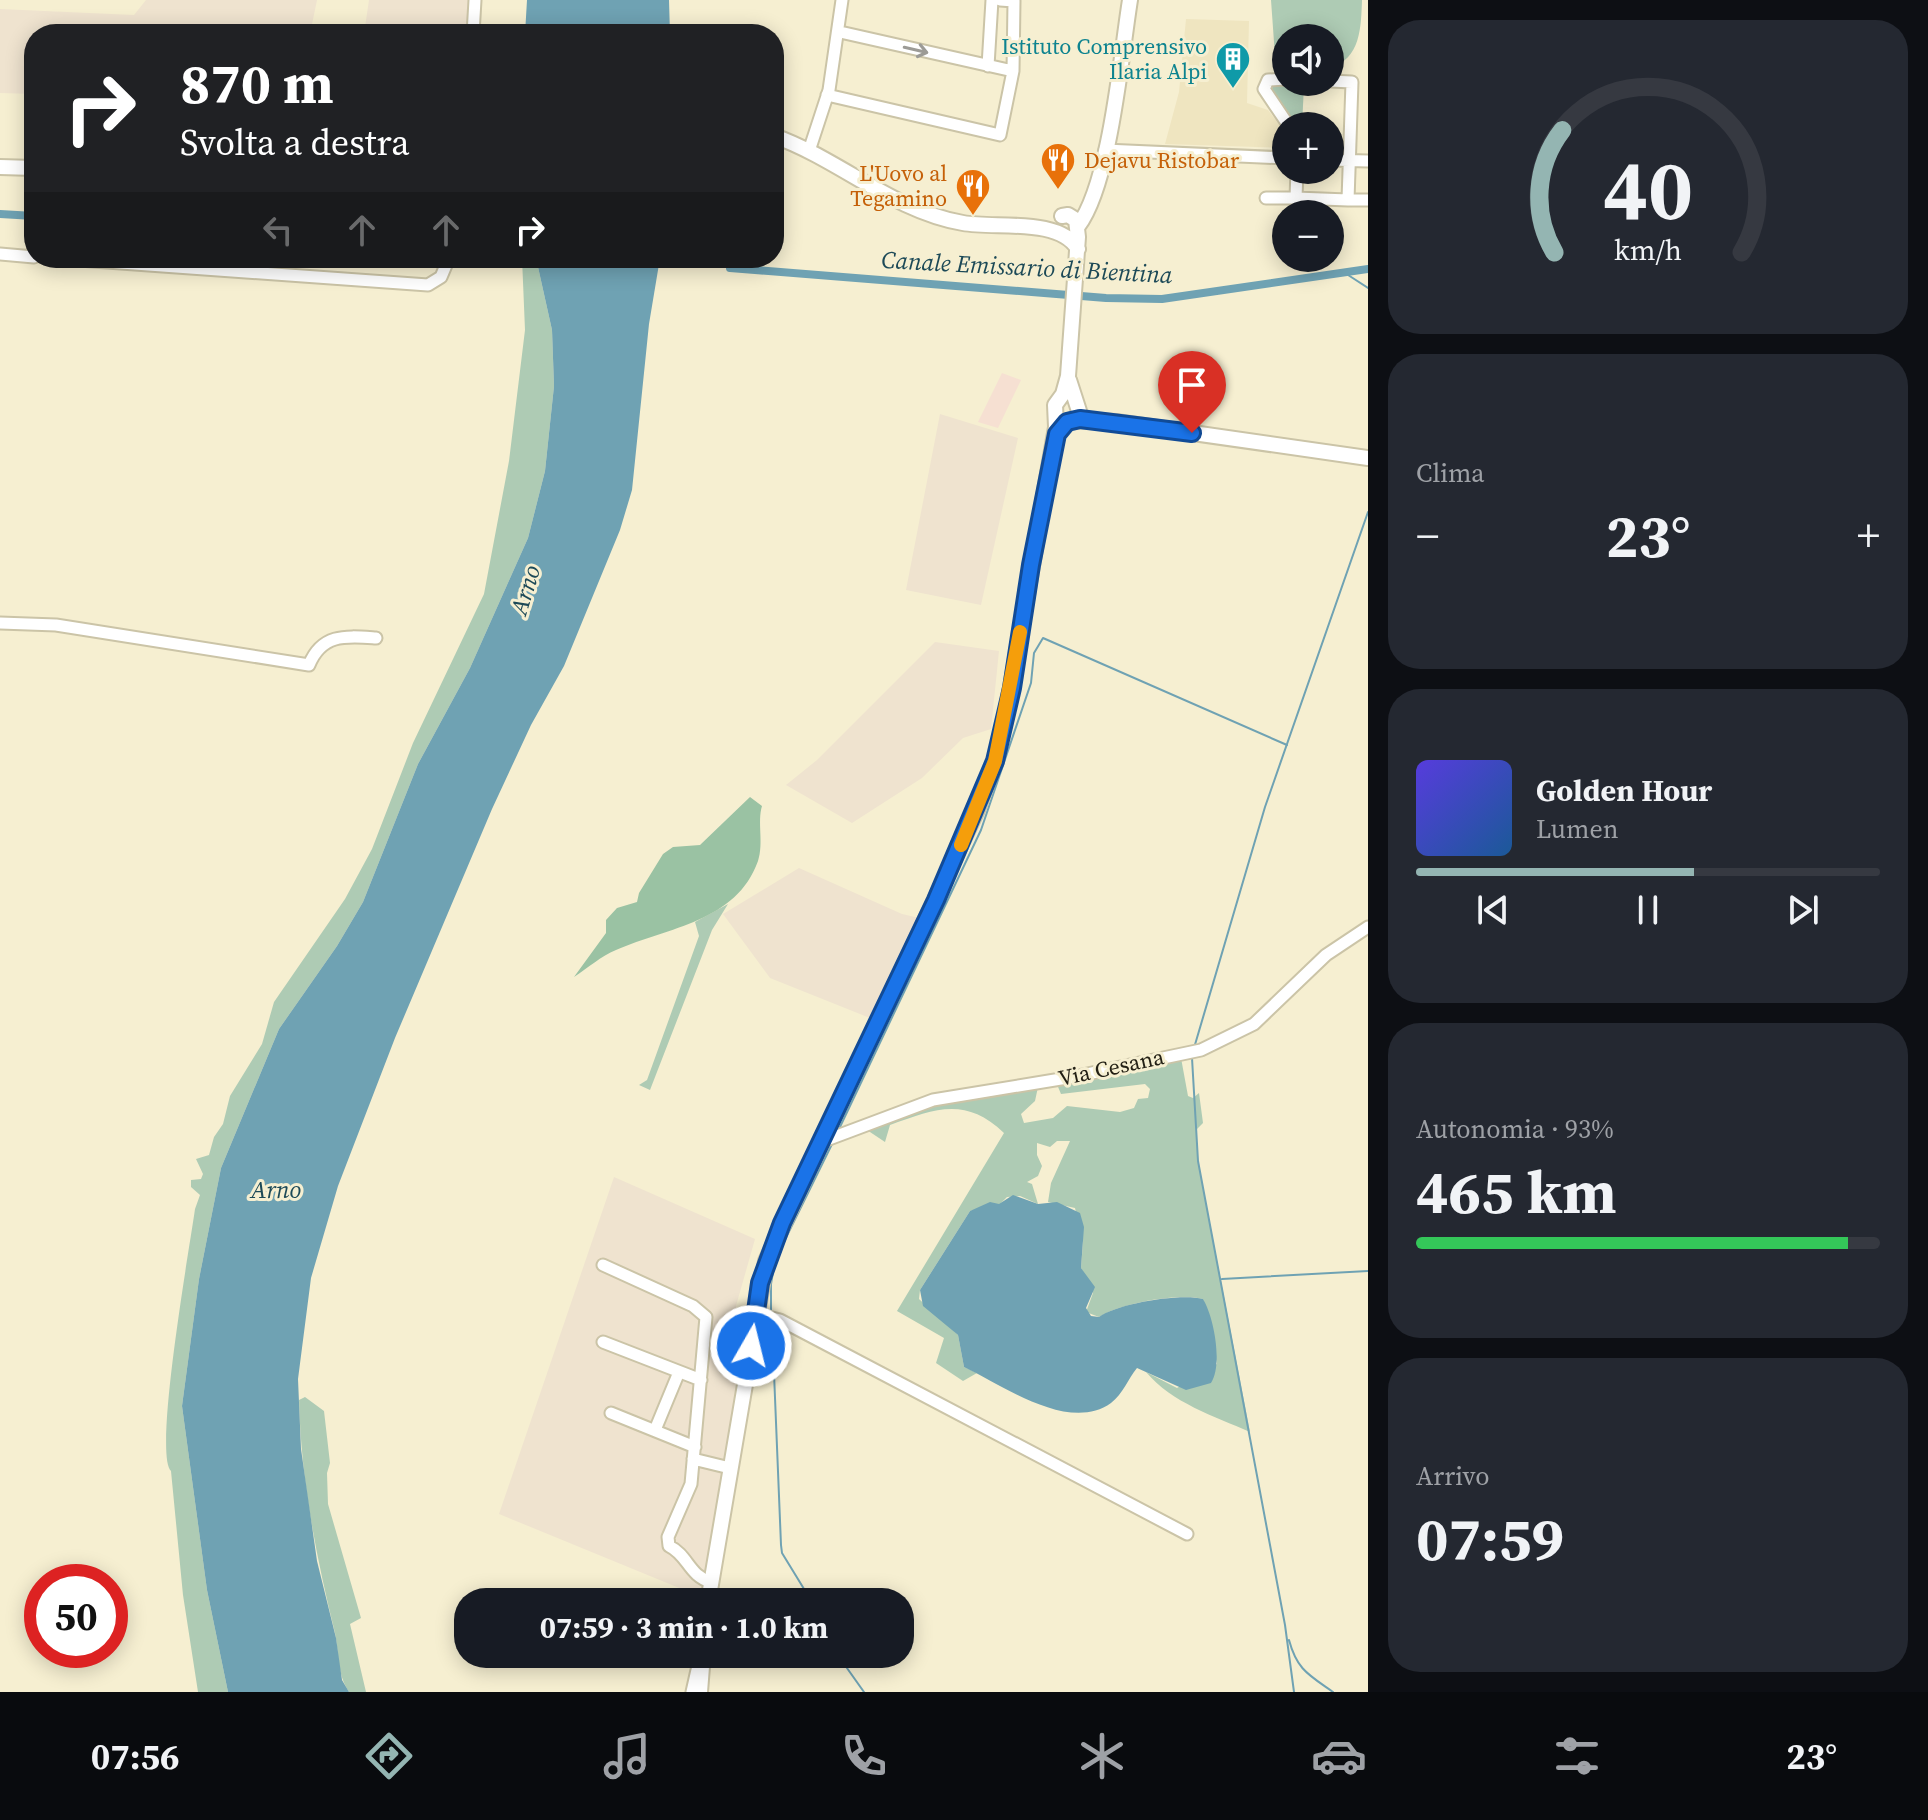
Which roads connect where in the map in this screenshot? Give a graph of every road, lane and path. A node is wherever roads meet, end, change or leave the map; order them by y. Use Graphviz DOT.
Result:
graph roads {
  1 [pos="475,0"];
  2 [pos="842,0"];
  3 [pos="992,0"];
  4 [pos="1000,0"];
  5 [pos="1130,0"];
  6 [pos="474,24"];
  7 [pos="840,32"];
  8 [pos="988,66"];
  9 [pos="1013,71"];
  10 [pos="1272,80"];
  11 [pos="1344,82"];
  12 [pos="827,95"];
  13 [pos="1280,112"];
  14 [pos="784,140"];
  15 [pos="1105,150"];
  16 [pos="809,151"];
  17 [pos="1272,157"];
  18 [pos="1344,161"];
  19 [pos="1349,161"];
  20 [pos="1368,161"];
  21 [pos="0,167"];
  22 [pos="24,168"];
  23 [pos="1296,184"];
  24 [pos="1094,189"];
  25 [pos="1266,198"];
  26 [pos="1296,198"];
  27 [pos="1348,200"];
  28 [pos="1368,200"];
  29 [pos="1060,218"];
  30 [pos="1030,228"];
  31 [pos="1071,231"];
  32 [pos="0,254"];
  33 [pos="24,256"];
  34 [pos="191,268"];
  35 [pos="444,268"];
  36 [pos="1068,410"];
  37 [pos="1368,458"];
  38 [pos="0,623"];
  39 [pos="376,638"];
  40 [pos="1368,927"];
  41 [pos="831,1137"];
  42 [pos="603,1265"];
  43 [pos="767,1316"];
  44 [pos="603,1342"];
  45 [pos="679,1372"];
  46 [pos="701,1380"];
  47 [pos="611,1413"];
  48 [pos="655,1430"];
  49 [pos="694,1453"];
  50 [pos="730,1468"];
  51 [pos="1187,1534"];
  52 [pos="711,1582"];
  53 [pos="710,1588"];
  54 [pos="699,1668"];
  55 [pos="703,1668"];
  56 [pos="692,1692"];
  57 [pos="702,1692"];
  1 -- 6 [label="street"];
  2 -- 7 [label="street"];
  3 -- 8 [label="street"];
  4 -- 9 [label="street"];
  5 -- 15 [label="main road"];
  7 -- 8 [label="street, one-way"];
  7 -- 12 [label="street"];
  8 -- 9 [label="street"];
  9 -- 12 [label="street"];
  10 -- 13 [label="street"];
  11 -- 19 [label="street"];
  12 -- 16 [label="street"];
  14 -- 16 [label="main road"];
  15 -- 17 [label="street"];
  15 -- 24 [label="main road"];
  16 -- 30 [label="main road"];
  18 -- 19 [label="street"];
  19 -- 20 [label="street"];
  19 -- 27 [label="street"];
  21 -- 22 [label="main road"];
  23 -- 26 [label="street"];
  24 -- 29 [label="main road"];
  24 -- 31 [label="main road"];
  25 -- 26 [label="street"];
  26 -- 27 [label="street"];
  27 -- 28 [label="street"];
  29 -- 30 [label="main road"];
  29 -- 31 [label="main road"];
  30 -- 31 [label="main road"];
  31 -- 36 [label="main road"];
  32 -- 33 [label="street"];
  34 -- 35 [label="street"];
  36 -- 37 [label="main road"];
  36 -- 41 [label="main road"];
  38 -- 39 [label="street"];
  40 -- 41 [label="street, Via Cesana"];
  41 -- 43 [label="main road"];
  42 -- 46 [label="street"];
  43 -- 50 [label="main road"];
  43 -- 51 [label="street"];
  44 -- 45 [label="street"];
  45 -- 46 [label="street"];
  45 -- 48 [label="street"];
  46 -- 49 [label="street"];
  47 -- 48 [label="street"];
  48 -- 49 [label="street"];
  49 -- 50 [label="street"];
  49 -- 52 [label="street"];
  50 -- 52 [label="main road"];
  52 -- 53 [label="main road"];
  54 -- 56 [label="street"];
  55 -- 57 [label="main road"];
}
